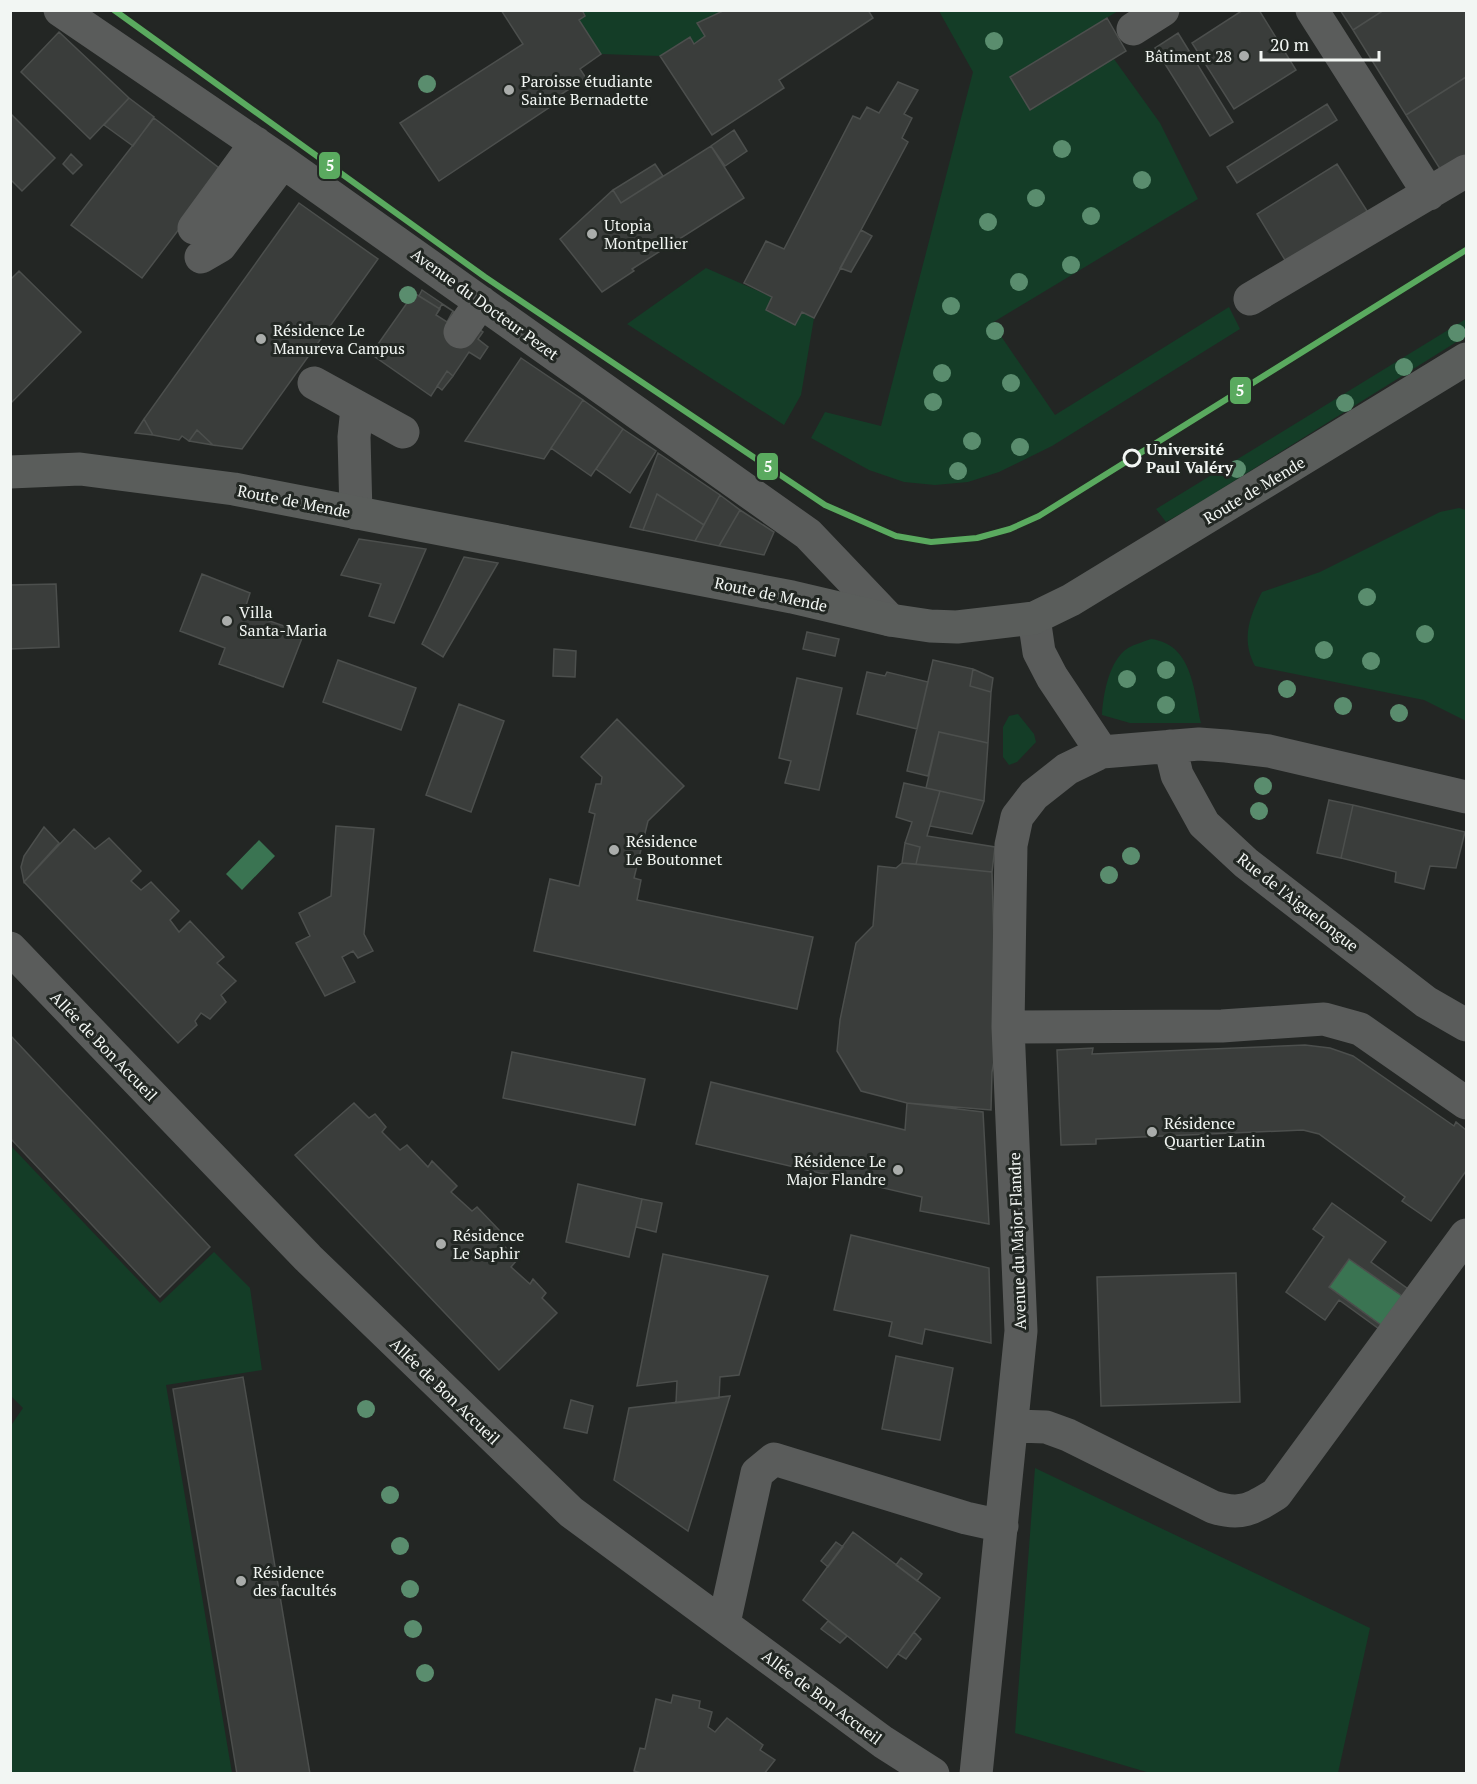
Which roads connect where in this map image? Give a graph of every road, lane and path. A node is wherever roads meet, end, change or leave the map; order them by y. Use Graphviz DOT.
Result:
graph roads {
  1 [pos="60,10"];
  2 [pos="1163,10"];
  3 [pos="1312,10"];
  4 [pos="1133,29"];
  5 [pos="256,143"];
  6 [pos="283,162"];
  7 [pos="1467,171"];
  8 [pos="1429,194"];
  9 [pos="1250,299"];
  10 [pos="1467,358"];
  11 [pos="314,383"];
  12 [pos="357,408"];
  13 [pos="403,432"];
  14 [pos="10,472"];
  15 [pos="356,513"];
  16 [pos="1034,618"];
  17 [pos="890,620"];
  18 [pos="1170,746"];
  19 [pos="1102,752"];
  20 [pos="1467,796"];
  21 [pos="10,948"];
  22 [pos="1467,1025"];
  23 [pos="1008,1027"];
  24 [pos="1467,1103"];
  25 [pos="1467,1235"];
  26 [pos="1012,1426"];
  27 [pos="1002,1526"];
  28 [pos="724,1623"];
  29 [pos="933,1773"];
  30 [pos="976,1773"];
  1 -- 5 [label="street, Avenue du Docteur Pezet"];
  2 -- 4 [label="street"];
  3 -- 8 [label="street"];
  5 -- 6 [label="street, Avenue du Docteur Pezet"];
  5 -- 6 [label="street"];
  6 -- 17 [label="street, Avenue du Docteur Pezet"];
  7 -- 8 [label="street"];
  8 -- 9 [label="street"];
  10 -- 16 [label="main road, Route de Mende"];
  11 -- 12 [label="street"];
  12 -- 13 [label="street"];
  12 -- 15 [label="street"];
  14 -- 15 [label="main road, Route de Mende"];
  15 -- 17 [label="main road, Route de Mende"];
  16 -- 17 [label="main road, Route de Mende"];
  16 -- 19 [label="street"];
  18 -- 19 [label="street"];
  18 -- 20 [label="street"];
  18 -- 22 [label="street, Rue de l'Aiguelongue"];
  19 -- 23 [label="street, Avenue du Major Flandre"];
  21 -- 28 [label="street, Allée de Bon Accueil"];
  23 -- 24 [label="street"];
  23 -- 26 [label="street, Avenue du Major Flandre"];
  25 -- 26 [label="street"];
  26 -- 27 [label="street, Avenue du Major Flandre"];
  27 -- 28 [label="street"];
  27 -- 30 [label="street, Avenue du Major Flandre"];
  28 -- 29 [label="street, Allée de Bon Accueil"];
}
